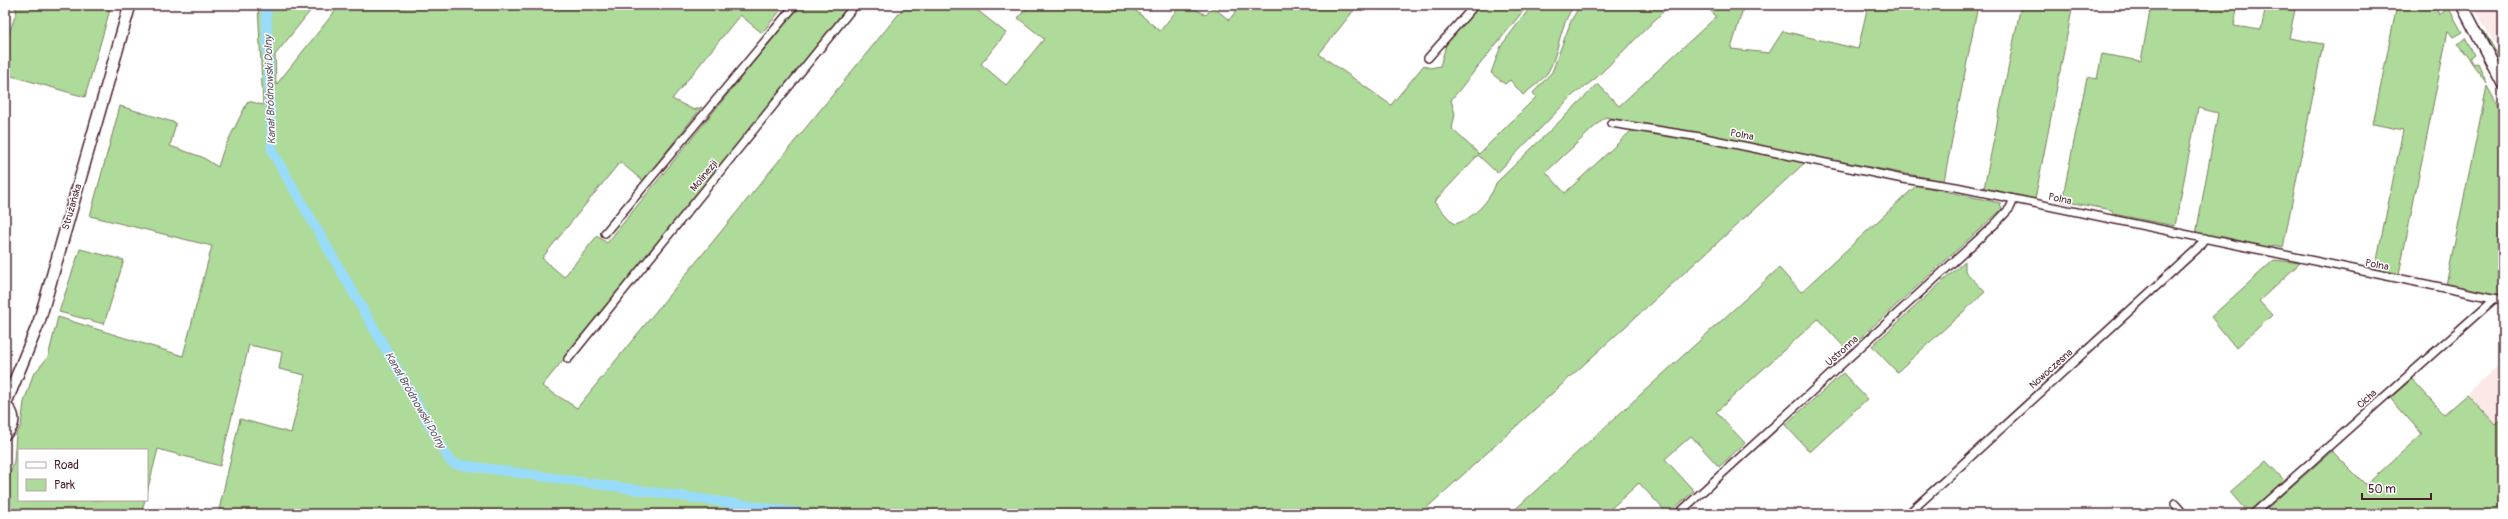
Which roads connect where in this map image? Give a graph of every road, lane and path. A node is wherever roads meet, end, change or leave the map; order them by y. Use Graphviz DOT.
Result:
graph roads {
  1 [pos="130,5"];
  2 [pos="795,5"];
  3 [pos="855,5"];
  4 [pos="1475,5"];
  5 [pos="2462,5"];
  6 [pos="1428,58"];
  7 [pos="2503,84"];
  8 [pos="1611,123"];
  9 [pos="2014,199"];
  10 [pos="605,234"];
  11 [pos="2205,238"];
  12 [pos="2494,299"];
  13 [pos="2503,300"];
  14 [pos="568,359"];
  15 [pos="5,406"];
  16 [pos="5,434"];
  17 [pos="2175,504"];
  18 [pos="1678,514"];
  19 [pos="1908,514"];
  20 [pos="2184,514"];
  21 [pos="2253,514"];
  1 -- 15 [label="main road, Strużańska"];
  2 -- 10 [label="street"];
  3 -- 14 [label="street, Molinezji"];
  4 -- 6 [label="street"];
  5 -- 7 [label="main road"];
  8 -- 9 [label="street, Polna"];
  9 -- 11 [label="street, Polna"];
  9 -- 18 [label="street, Ustronna"];
  11 -- 12 [label="street, Polna"];
  11 -- 19 [label="street, Nowoczesna"];
  12 -- 13 [label="street, Polna"];
  12 -- 21 [label="street, Cicha"];
  15 -- 16 [label="main road"];
  17 -- 20 [label="street"];
}
